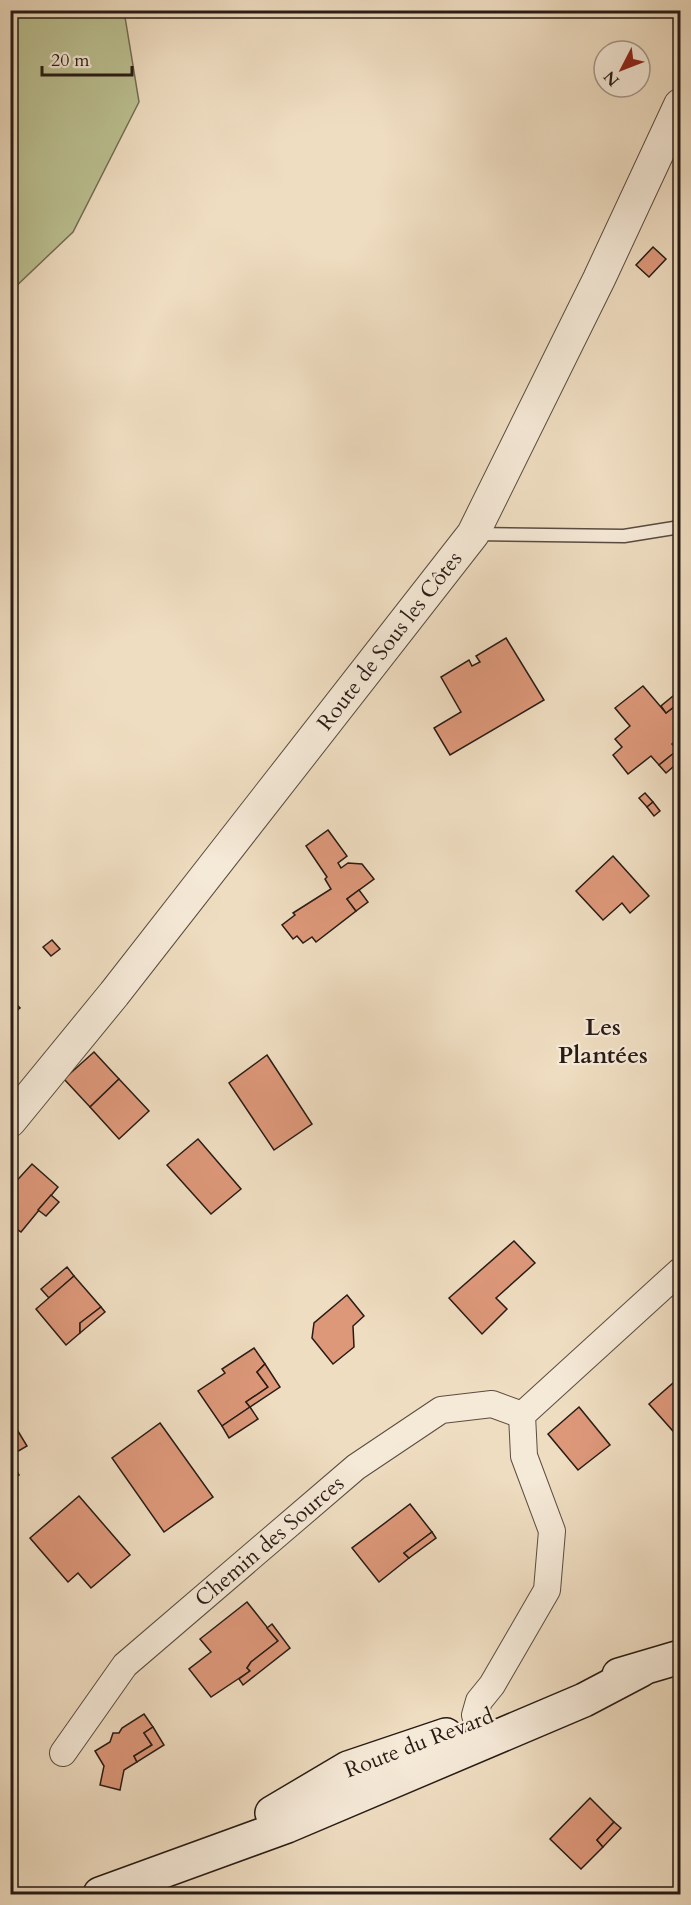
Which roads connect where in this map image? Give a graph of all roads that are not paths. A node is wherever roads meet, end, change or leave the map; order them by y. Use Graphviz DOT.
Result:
graph roads {
  1 [pos="681,105"];
  2 [pos="681,527"];
  3 [pos="473,534"];
  4 [pos="10,1121"];
  5 [pos="681,1271"];
  6 [pos="522,1415"];
  7 [pos="681,1657"];
  8 [pos="480,1731"];
  9 [pos="63,1753"];
  10 [pos="100,1894"];
  1 -- 3 [label="street, Route de Sous les Côtes"];
  2 -- 3 [label="lane"];
  3 -- 4 [label="street, Route de Sous les Côtes"];
  5 -- 6 [label="street"];
  6 -- 8 [label="street"];
  6 -- 9 [label="street, Chemin des Sources"];
  7 -- 8 [label="main road, Route du Revard"];
  8 -- 10 [label="main road, Route du Revard"];
}
